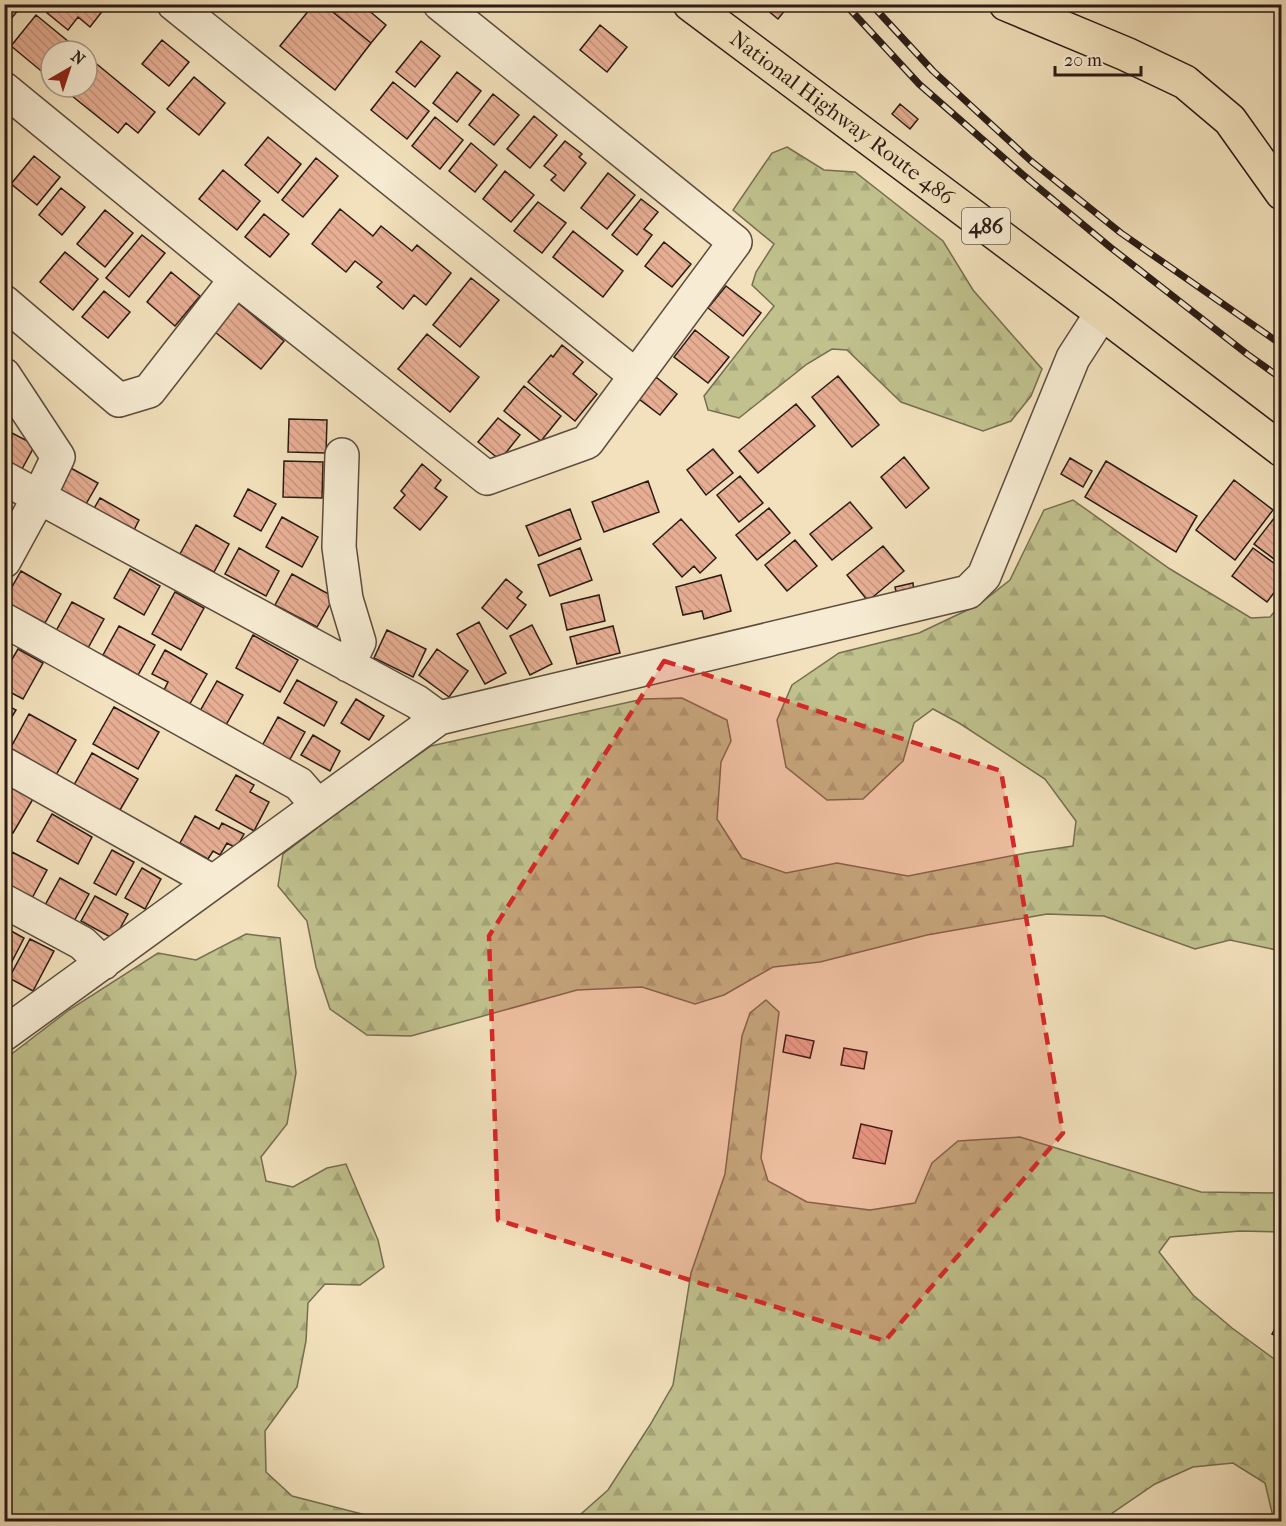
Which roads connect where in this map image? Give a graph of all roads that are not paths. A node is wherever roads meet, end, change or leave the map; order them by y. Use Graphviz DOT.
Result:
graph roads {
  1 [pos="174,4"];
  2 [pos="440,4"];
  3 [pos="690,4"];
  4 [pos="1006,4"];
  5 [pos="4,89"];
  6 [pos="1281,193"];
  7 [pos="236,279"];
  8 [pos="4,302"];
  9 [pos="1102,313"];
  10 [pos="4,375"];
  11 [pos="636,376"];
  12 [pos="1281,450"];
  13 [pos="342,455"];
  14 [pos="4,478"];
  15 [pos="39,497"];
  16 [pos="4,561"];
  17 [pos="4,620"];
  18 [pos="348,665"];
  19 [pos="439,718"];
  20 [pos="4,765"];
  21 [pos="318,806"];
  22 [pos="213,882"];
  23 [pos="4,902"];
  24 [pos="103,963"];
  25 [pos="4,1034"];
  1 -- 11 [label="street"];
  2 -- 11 [label="street"];
  3 -- 9 [label="main road, National Highway Route 486 / 486"];
  4 -- 6 [label="main road"];
  5 -- 7 [label="street"];
  7 -- 8 [label="street"];
  7 -- 11 [label="street"];
  9 -- 12 [label="main road, National Highway Route 486 / 486"];
  9 -- 19 [label="street"];
  10 -- 15 [label="street"];
  13 -- 18 [label="street"];
  14 -- 15 [label="street"];
  15 -- 16 [label="street"];
  15 -- 18 [label="street"];
  17 -- 21 [label="street"];
  18 -- 19 [label="street"];
  19 -- 21 [label="street"];
  20 -- 22 [label="street"];
  21 -- 22 [label="street"];
  22 -- 24 [label="street"];
  23 -- 24 [label="street"];
  24 -- 25 [label="street"];
}
